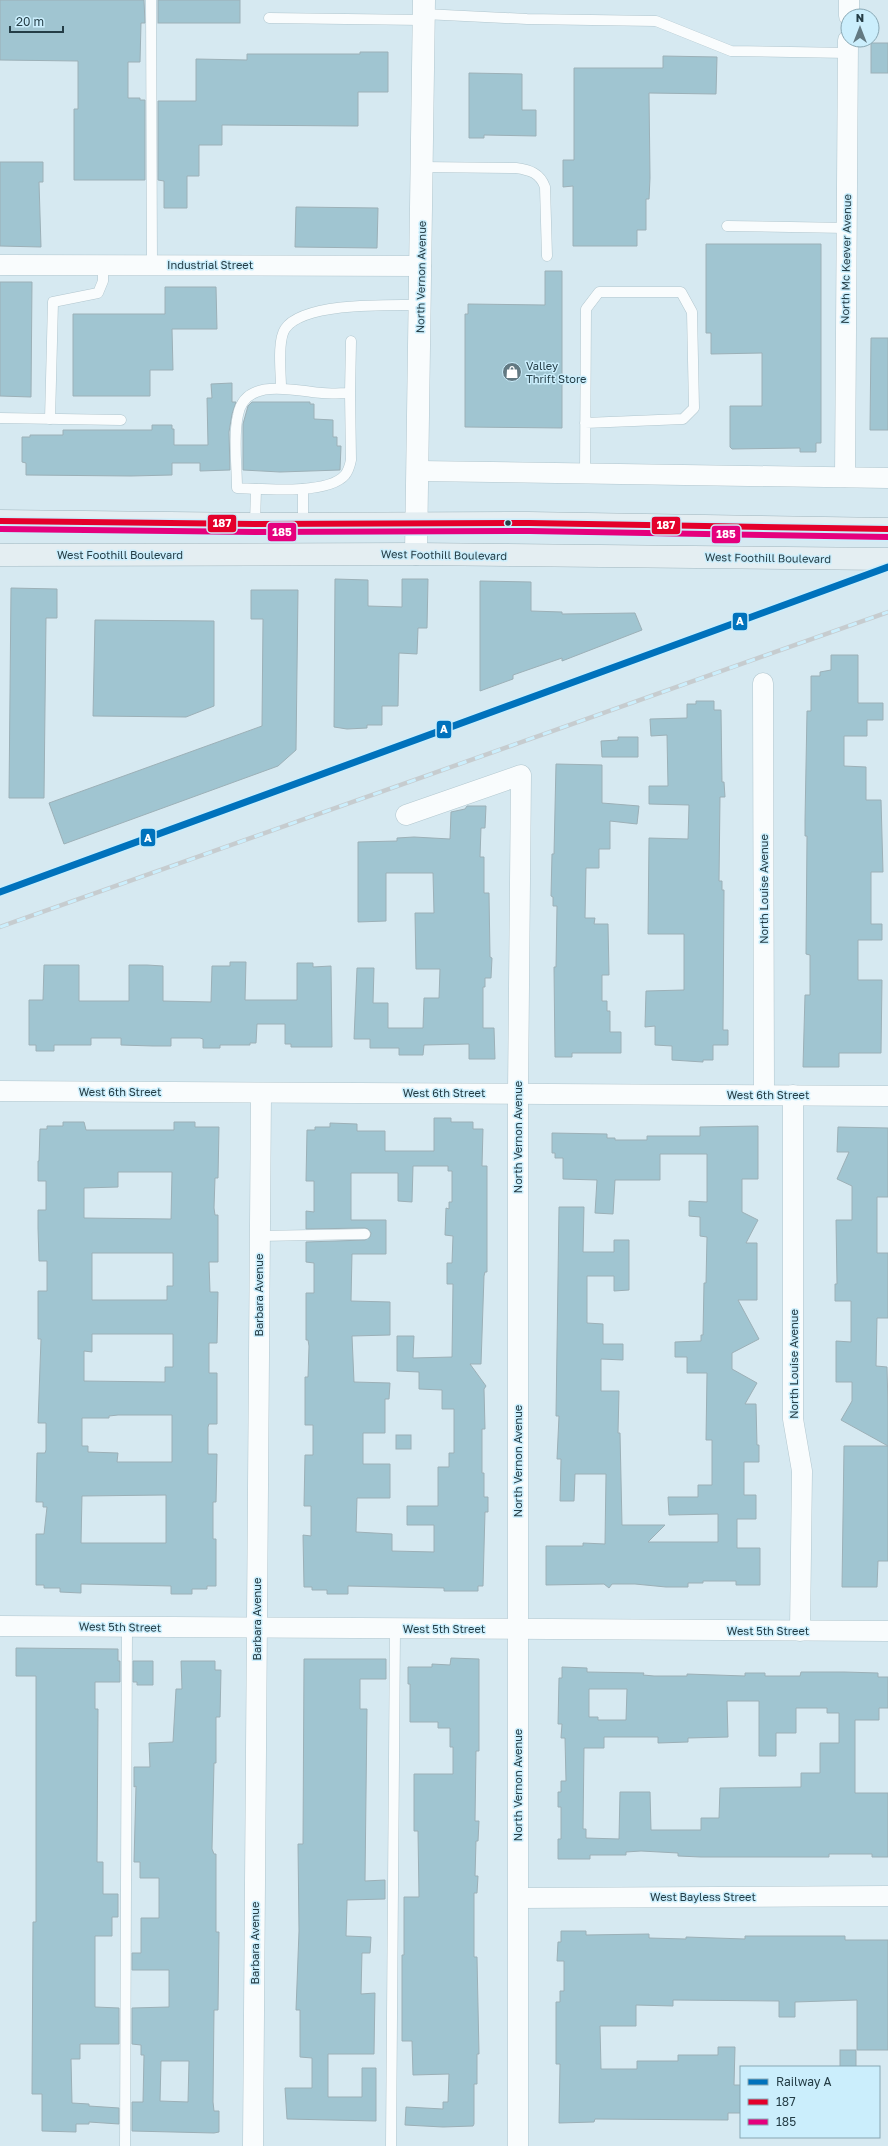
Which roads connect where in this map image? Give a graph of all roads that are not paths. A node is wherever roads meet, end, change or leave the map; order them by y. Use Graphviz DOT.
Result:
graph roads {
  1 [pos="151,0"];
  2 [pos="424,12"];
  3 [pos="269,18"];
  4 [pos="840,47"];
  5 [pos="848,48"];
  6 [pos="422,167"];
  7 [pos="728,226"];
  8 [pos="847,228"];
  9 [pos="547,256"];
  10 [pos="152,264"];
  11 [pos="0,265"];
  12 [pos="103,265"];
  13 [pos="421,266"];
  14 [pos="420,305"];
  15 [pos="351,341"];
  16 [pos="281,387"];
  17 [pos="350,394"];
  18 [pos="0,418"];
  19 [pos="50,419"];
  20 [pos="121,420"];
  21 [pos="585,423"];
  22 [pos="418,470"];
  23 [pos="585,473"];
  24 [pos="845,477"];
  25 [pos="888,478"];
  26 [pos="256,488"];
  27 [pos="303,489"];
  28 [pos="0,521"];
  29 [pos="416,523"];
  30 [pos="255,524"];
  31 [pos="303,524"];
  32 [pos="888,529"];
  33 [pos="416,554"];
  34 [pos="0,555"];
  35 [pos="888,559"];
  36 [pos="763,683"];
  37 [pos="406,815"];
  38 [pos="0,1091"];
  39 [pos="261,1093"];
  40 [pos="518,1093"];
  41 [pos="764,1095"];
  42 [pos="793,1095"];
  43 [pos="888,1096"];
  44 [pos="365,1234"];
  45 [pos="260,1236"];
  46 [pos="0,1626"];
  47 [pos="127,1627"];
  48 [pos="257,1629"];
  49 [pos="395,1629"];
  50 [pos="518,1630"];
  51 [pos="800,1631"];
  52 [pos="888,1631"];
  53 [pos="888,1896"];
  54 [pos="519,1898"];
  55 [pos="125,2146"];
  56 [pos="253,2146"];
  57 [pos="391,2146"];
  58 [pos="518,2146"];
  1 -- 10 [label="lane"];
  2 -- 3 [label="lane"];
  2 -- 4 [label="lane"];
  2 -- 6 [label="street, North Vernon Avenue"];
  5 -- 8 [label="street, North Mc Keever Avenue"];
  6 -- 9 [label="lane"];
  6 -- 13 [label="street, North Vernon Avenue"];
  7 -- 8 [label="lane"];
  8 -- 24 [label="street, North Mc Keever Avenue"];
  10 -- 12 [label="street, Industrial Street"];
  10 -- 13 [label="street, Industrial Street"];
  11 -- 12 [label="street, Industrial Street"];
  12 -- 19 [label="lane"];
  13 -- 14 [label="street, North Vernon Avenue"];
  14 -- 16 [label="lane"];
  14 -- 22 [label="street, North Vernon Avenue"];
  15 -- 17 [label="lane"];
  16 -- 17 [label="lane"];
  16 -- 26 [label="lane"];
  17 -- 27 [label="lane"];
  18 -- 19 [label="lane"];
  19 -- 20 [label="lane"];
  21 -- 21 [label="lane"];
  21 -- 23 [label="lane"];
  22 -- 23 [label="street"];
  22 -- 29 [label="street, North Vernon Avenue"];
  23 -- 24 [label="street"];
  24 -- 25 [label="street"];
  26 -- 27 [label="lane"];
  26 -- 30 [label="lane"];
  27 -- 31 [label="lane"];
  28 -- 30 [label="main road"];
  29 -- 31 [label="main road"];
  29 -- 32 [label="main road"];
  29 -- 33 [label="street, North Vernon Avenue"];
  30 -- 31 [label="main road"];
  33 -- 34 [label="main road, West Foothill Boulevard"];
  33 -- 35 [label="main road, West Foothill Boulevard"];
  36 -- 41 [label="street, North Louise Avenue"];
  37 -- 40 [label="street, North Vernon Avenue"];
  38 -- 39 [label="street, West 6th Street"];
  39 -- 40 [label="street, West 6th Street"];
  39 -- 45 [label="street, Barbara Avenue"];
  40 -- 41 [label="street, West 6th Street"];
  40 -- 50 [label="street, North Vernon Avenue"];
  41 -- 42 [label="street, West 6th Street"];
  42 -- 43 [label="street, West 6th Street"];
  42 -- 51 [label="street, North Louise Avenue"];
  44 -- 45 [label="lane"];
  45 -- 48 [label="street, Barbara Avenue"];
  46 -- 47 [label="street, West 5th Street"];
  47 -- 48 [label="street, West 5th Street"];
  47 -- 55 [label="lane"];
  48 -- 49 [label="street, West 5th Street"];
  48 -- 56 [label="street, Barbara Avenue"];
  49 -- 50 [label="street, West 5th Street"];
  49 -- 57 [label="lane"];
  50 -- 51 [label="street, West 5th Street"];
  50 -- 54 [label="street, North Vernon Avenue"];
  51 -- 52 [label="street, West 5th Street"];
  53 -- 54 [label="street, West Bayless Street"];
  54 -- 58 [label="street, North Vernon Avenue"];
}
